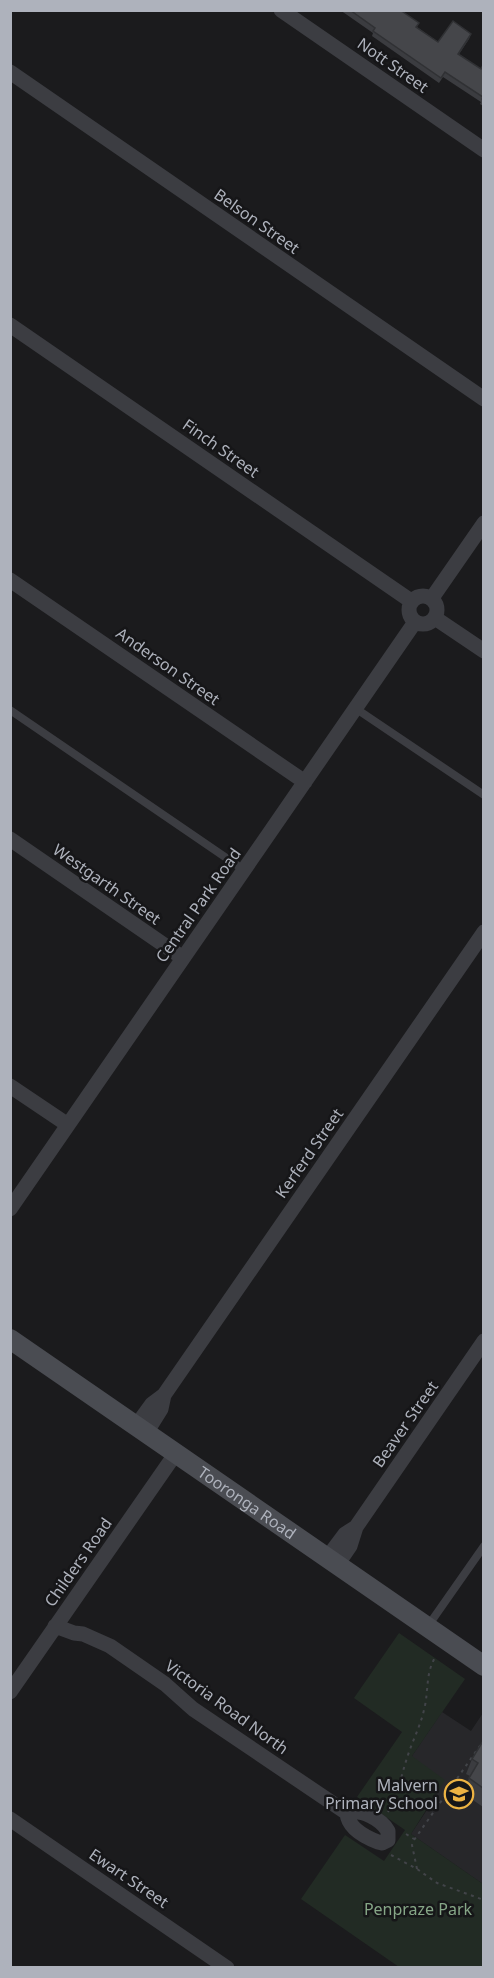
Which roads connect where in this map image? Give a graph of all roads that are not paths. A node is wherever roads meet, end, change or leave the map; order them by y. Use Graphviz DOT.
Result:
graph roads {
  1 [pos="281,10"];
  2 [pos="10,72"];
  3 [pos="483,150"];
  4 [pos="10,325"];
  5 [pos="483,399"];
  6 [pos="483,524"];
  7 [pos="10,580"];
  8 [pos="432,598"];
  9 [pos="411,602"];
  10 [pos="435,618"];
  11 [pos="415,622"];
  12 [pos="483,651"];
  13 [pos="356,708"];
  14 [pos="10,710"];
  15 [pos="304,782"];
  16 [pos="483,795"];
  17 [pos="10,839"];
  18 [pos="244,870"];
  19 [pos="483,932"];
  20 [pos="183,958"];
  21 [pos="10,1086"];
  22 [pos="68,1125"];
  23 [pos="10,1209"];
  24 [pos="483,1341"];
  25 [pos="13,1346"];
  26 [pos="141,1429"];
  27 [pos="176,1453"];
  28 [pos="483,1546"];
  29 [pos="332,1562"];
  30 [pos="65,1611"];
  31 [pos="56,1626"];
  32 [pos="427,1628"];
  33 [pos="83,1634"];
  34 [pos="483,1666"];
  35 [pos="10,1692"];
  36 [pos="347,1813"];
  37 [pos="10,1819"];
  38 [pos="227,1968"];
  1 -- 3 [label="street, Nott Street"];
  2 -- 5 [label="street, Belson Street"];
  4 -- 9 [label="street, Finch Street"];
  6 -- 8 [label="street"];
  7 -- 15 [label="street, Anderson Street"];
  8 -- 9 [label="street"];
  8 -- 10 [label="street"];
  9 -- 11 [label="street"];
  10 -- 11 [label="street"];
  10 -- 12 [label="street"];
  11 -- 13 [label="street, Central Park Road"];
  13 -- 15 [label="street, Central Park Road"];
  13 -- 16 [label="lane"];
  14 -- 18 [label="lane"];
  15 -- 18 [label="street, Central Park Road"];
  17 -- 20 [label="street, Westgarth Street"];
  18 -- 20 [label="street, Central Park Road"];
  19 -- 26 [label="street, Kerferd Street"];
  20 -- 22 [label="street, Central Park Road"];
  21 -- 22 [label="street"];
  22 -- 23 [label="street, Central Park Road"];
  24 -- 29 [label="street, Beaver Street"];
  25 -- 26 [label="main road, Tooronga Road"];
  26 -- 27 [label="main road, Tooronga Road"];
  27 -- 29 [label="main road, Tooronga Road"];
  27 -- 30 [label="street, Childers Road"];
  28 -- 32 [label="lane"];
  29 -- 32 [label="main road, Tooronga Road"];
  30 -- 31 [label="street, Childers Road"];
  30 -- 33 [label="street, Victoria Road North"];
  31 -- 33 [label="street, Victoria Road North"];
  31 -- 35 [label="street, Childers Road"];
  32 -- 34 [label="main road, Tooronga Road"];
  33 -- 36 [label="street, Victoria Road North"];
  37 -- 38 [label="street, Ewart Street"];
}
